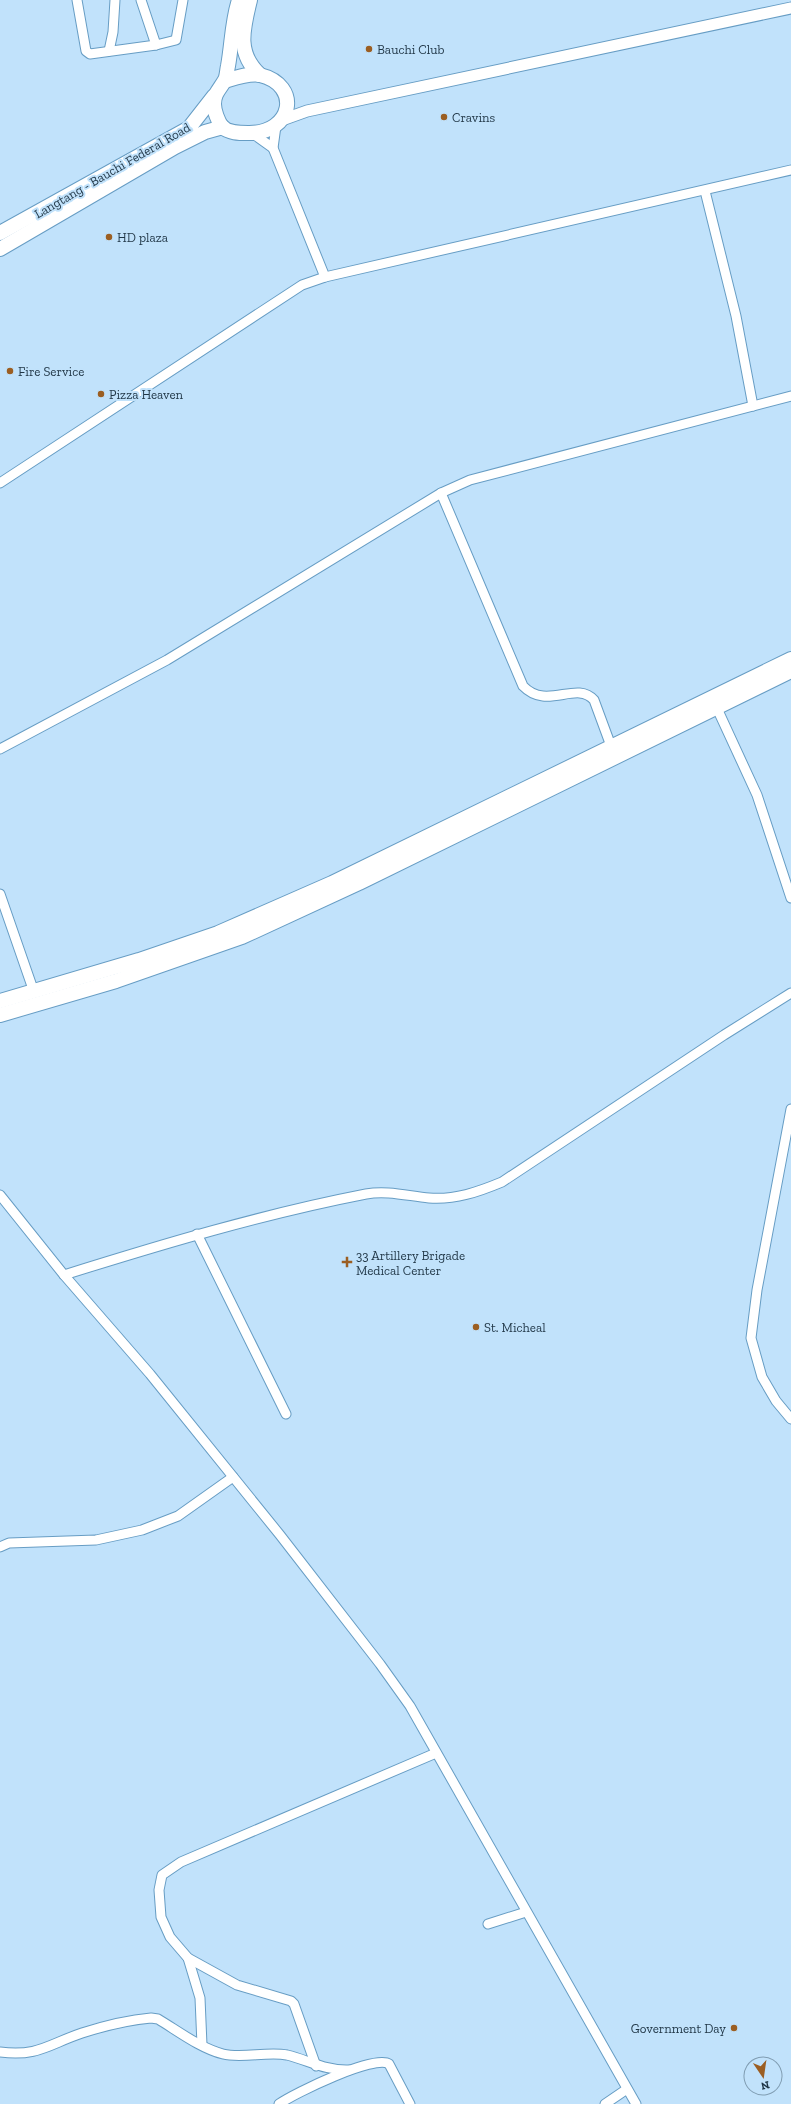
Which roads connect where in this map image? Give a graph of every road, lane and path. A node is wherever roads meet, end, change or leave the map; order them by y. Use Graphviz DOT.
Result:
graph roads {
  1 [pos="77,0"];
  2 [pos="115,0"];
  3 [pos="141,0"];
  4 [pos="183,0"];
  5 [pos="239,0"];
  6 [pos="250,0"];
  7 [pos="791,8"];
  8 [pos="156,45"];
  9 [pos="109,50"];
  10 [pos="260,75"];
  11 [pos="224,81"];
  12 [pos="214,96"];
  13 [pos="288,101"];
  14 [pos="307,111"];
  15 [pos="279,123"];
  16 [pos="222,127"];
  17 [pos="252,133"];
  18 [pos="273,148"];
  19 [pos="791,170"];
  20 [pos="705,191"];
  21 [pos="0,233"];
  22 [pos="0,249"];
  23 [pos="325,277"];
  24 [pos="791,396"];
  25 [pos="753,406"];
  26 [pos="0,483"];
  27 [pos="441,493"];
  28 [pos="791,659"];
  29 [pos="791,671"];
  30 [pos="715,703"];
  31 [pos="610,746"];
  32 [pos="0,749"];
  33 [pos="566,774"];
  34 [pos="0,894"];
  35 [pos="791,898"];
  36 [pos="791,993"];
  37 [pos="36,998"];
  38 [pos="0,1001"];
  39 [pos="0,1015"];
  40 [pos="791,1109"];
  41 [pos="0,1195"];
  42 [pos="197,1234"];
  43 [pos="64,1275"];
  44 [pos="286,1414"];
  45 [pos="791,1419"];
  46 [pos="233,1477"];
  47 [pos="0,1547"];
  48 [pos="436,1753"];
  49 [pos="526,1912"];
  50 [pos="488,1924"];
  51 [pos="188,1958"];
  52 [pos="202,2045"];
  53 [pos="0,2052"];
  54 [pos="316,2066"];
  55 [pos="349,2070"];
  56 [pos="626,2089"];
  57 [pos="279,2104"];
  58 [pos="410,2104"];
  59 [pos="605,2104"];
  60 [pos="636,2104"];
  1 -- 9 [label="street"];
  2 -- 9 [label="street"];
  3 -- 8 [label="street"];
  4 -- 8 [label="street"];
  5 -- 11 [label="main road, Langtang - Bauchi Federal Road"];
  6 -- 10 [label="main road"];
  7 -- 14 [label="street"];
  8 -- 9 [label="street"];
  10 -- 11 [label="main road"];
  10 -- 13 [label="main road"];
  11 -- 12 [label="main road, Langtang - Bauchi Federal Road"];
  12 -- 16 [label="main road"];
  12 -- 21 [label="main road, Langtang - Bauchi Federal Road"];
  13 -- 14 [label="street"];
  13 -- 15 [label="main road"];
  14 -- 15 [label="street"];
  15 -- 17 [label="main road"];
  15 -- 18 [label="street"];
  16 -- 17 [label="main road"];
  16 -- 22 [label="main road, Langtang - Bauchi Federal Road"];
  17 -- 18 [label="street"];
  18 -- 23 [label="street"];
  19 -- 20 [label="street"];
  20 -- 23 [label="street"];
  20 -- 25 [label="street"];
  23 -- 26 [label="street"];
  24 -- 25 [label="street"];
  25 -- 27 [label="street"];
  27 -- 31 [label="street"];
  27 -- 32 [label="street"];
  28 -- 30 [label="main road"];
  29 -- 30 [label="main road"];
  30 -- 31 [label="main road"];
  30 -- 33 [label="main road"];
  30 -- 35 [label="street"];
  31 -- 33 [label="main road"];
  33 -- 37 [label="main road"];
  34 -- 37 [label="street"];
  36 -- 42 [label="street"];
  37 -- 38 [label="main road"];
  37 -- 39 [label="main road"];
  40 -- 45 [label="street"];
  41 -- 43 [label="street"];
  42 -- 43 [label="street"];
  42 -- 44 [label="street"];
  43 -- 46 [label="street"];
  46 -- 47 [label="street"];
  46 -- 48 [label="street"];
  48 -- 49 [label="street"];
  48 -- 51 [label="street"];
  49 -- 50 [label="street"];
  49 -- 56 [label="street"];
  51 -- 52 [label="street"];
  51 -- 54 [label="street"];
  52 -- 53 [label="street"];
  52 -- 54 [label="street"];
  54 -- 55 [label="street"];
  55 -- 57 [label="street"];
  55 -- 58 [label="street"];
  56 -- 59 [label="street"];
  56 -- 60 [label="street"];
}
